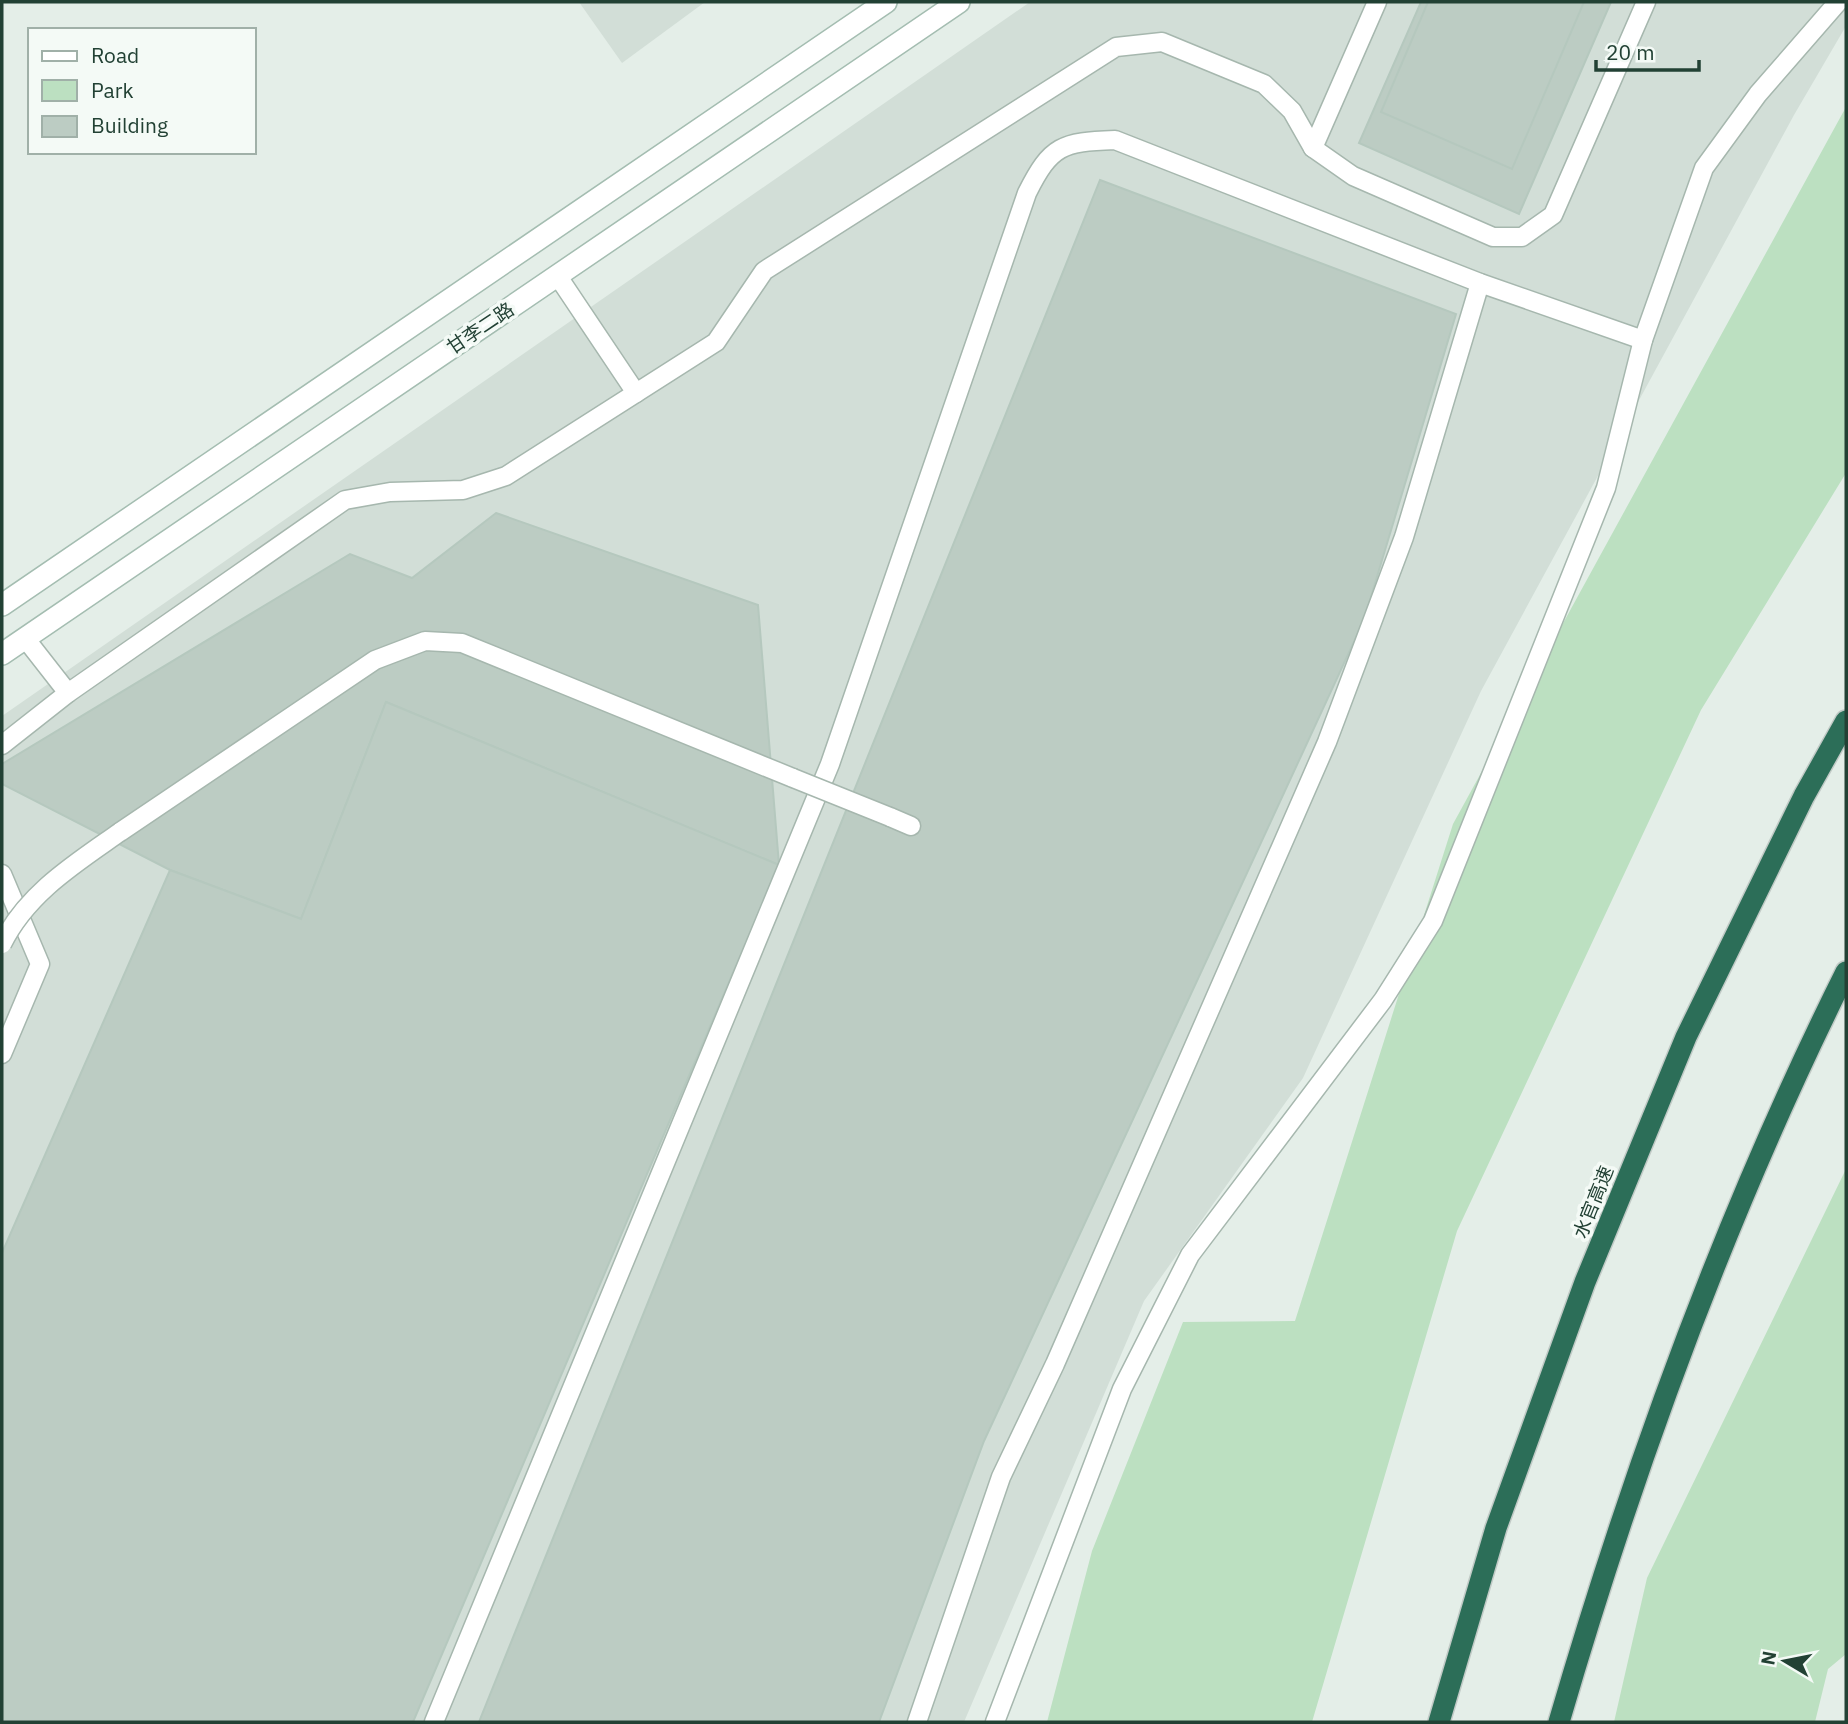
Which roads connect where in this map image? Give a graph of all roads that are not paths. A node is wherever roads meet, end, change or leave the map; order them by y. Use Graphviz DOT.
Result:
graph roads {
  1 [pos="887,2"];
  2 [pos="959,2"];
  3 [pos="1377,2"];
  4 [pos="1646,2"];
  5 [pos="1838,2"];
  6 [pos="1313,148"];
  7 [pos="557,275"];
  8 [pos="1480,283"];
  9 [pos="1643,340"];
  10 [pos="636,393"];
  11 [pos="2,605"];
  12 [pos="25,638"];
  13 [pos="2,654"];
  14 [pos="68,692"];
  15 [pos="1846,721"];
  16 [pos="2,745"];
  17 [pos="911,825"];
  18 [pos="2,874"];
  19 [pos="2,944"];
  20 [pos="1846,972"];
  21 [pos="2,1054"];
  22 [pos="434,1722"];
  23 [pos="917,1722"];
  24 [pos="995,1722"];
  25 [pos="1439,1722"];
  26 [pos="1559,1722"];
  1 -- 11 [label="main road"];
  2 -- 7 [label="main road, 甘李二路"];
  3 -- 6 [label="lane"];
  4 -- 6 [label="lane"];
  5 -- 9 [label="lane"];
  6 -- 10 [label="lane"];
  7 -- 10 [label="lane"];
  7 -- 12 [label="main road, 甘李二路"];
  8 -- 9 [label="lane"];
  8 -- 22 [label="lane"];
  8 -- 23 [label="lane"];
  9 -- 24 [label="lane"];
  10 -- 14 [label="lane"];
  12 -- 13 [label="main road, 甘李二路"];
  12 -- 14 [label="lane"];
  14 -- 16 [label="lane"];
  15 -- 25 [label="highway, 水官高速"];
  17 -- 19 [label="lane, bridge"];
  18 -- 21 [label="lane"];
  20 -- 26 [label="highway"];
}
